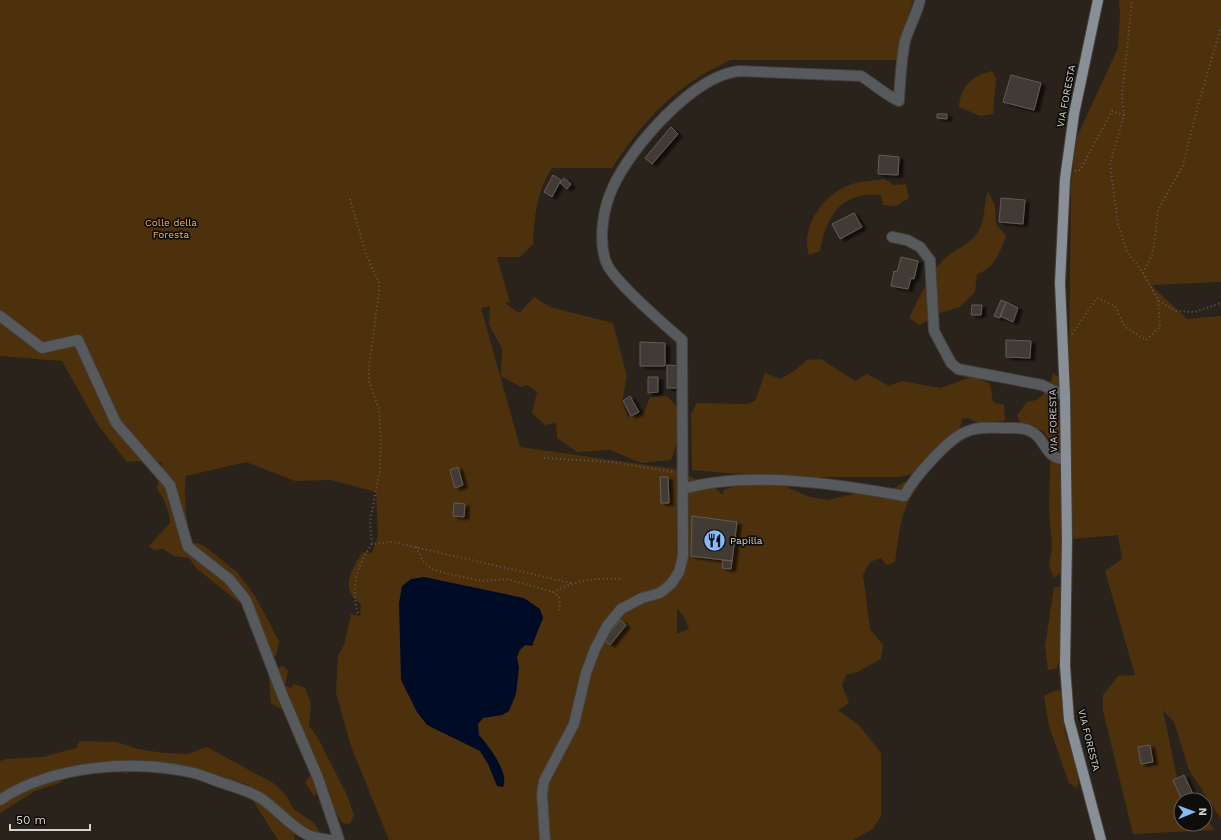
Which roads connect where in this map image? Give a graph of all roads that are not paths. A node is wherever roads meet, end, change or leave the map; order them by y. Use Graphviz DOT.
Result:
graph roads {
  1 [pos="920,0"];
  2 [pos="1098,0"];
  3 [pos="892,236"];
  4 [pos="0,316"];
  5 [pos="1064,396"];
  6 [pos="1066,459"];
  7 [pos="683,489"];
  8 [pos="0,800"];
  9 [pos="331,840"];
  10 [pos="339,840"];
  11 [pos="545,840"];
  12 [pos="1101,840"];
  1 -- 7 [label="street"];
  2 -- 5 [label="main road, VIA FORESTA"];
  3 -- 5 [label="street"];
  4 -- 10 [label="street"];
  5 -- 6 [label="main road, VIA FORESTA"];
  6 -- 7 [label="street"];
  6 -- 12 [label="main road, VIA FORESTA"];
  7 -- 11 [label="street"];
  8 -- 9 [label="street"];
}
